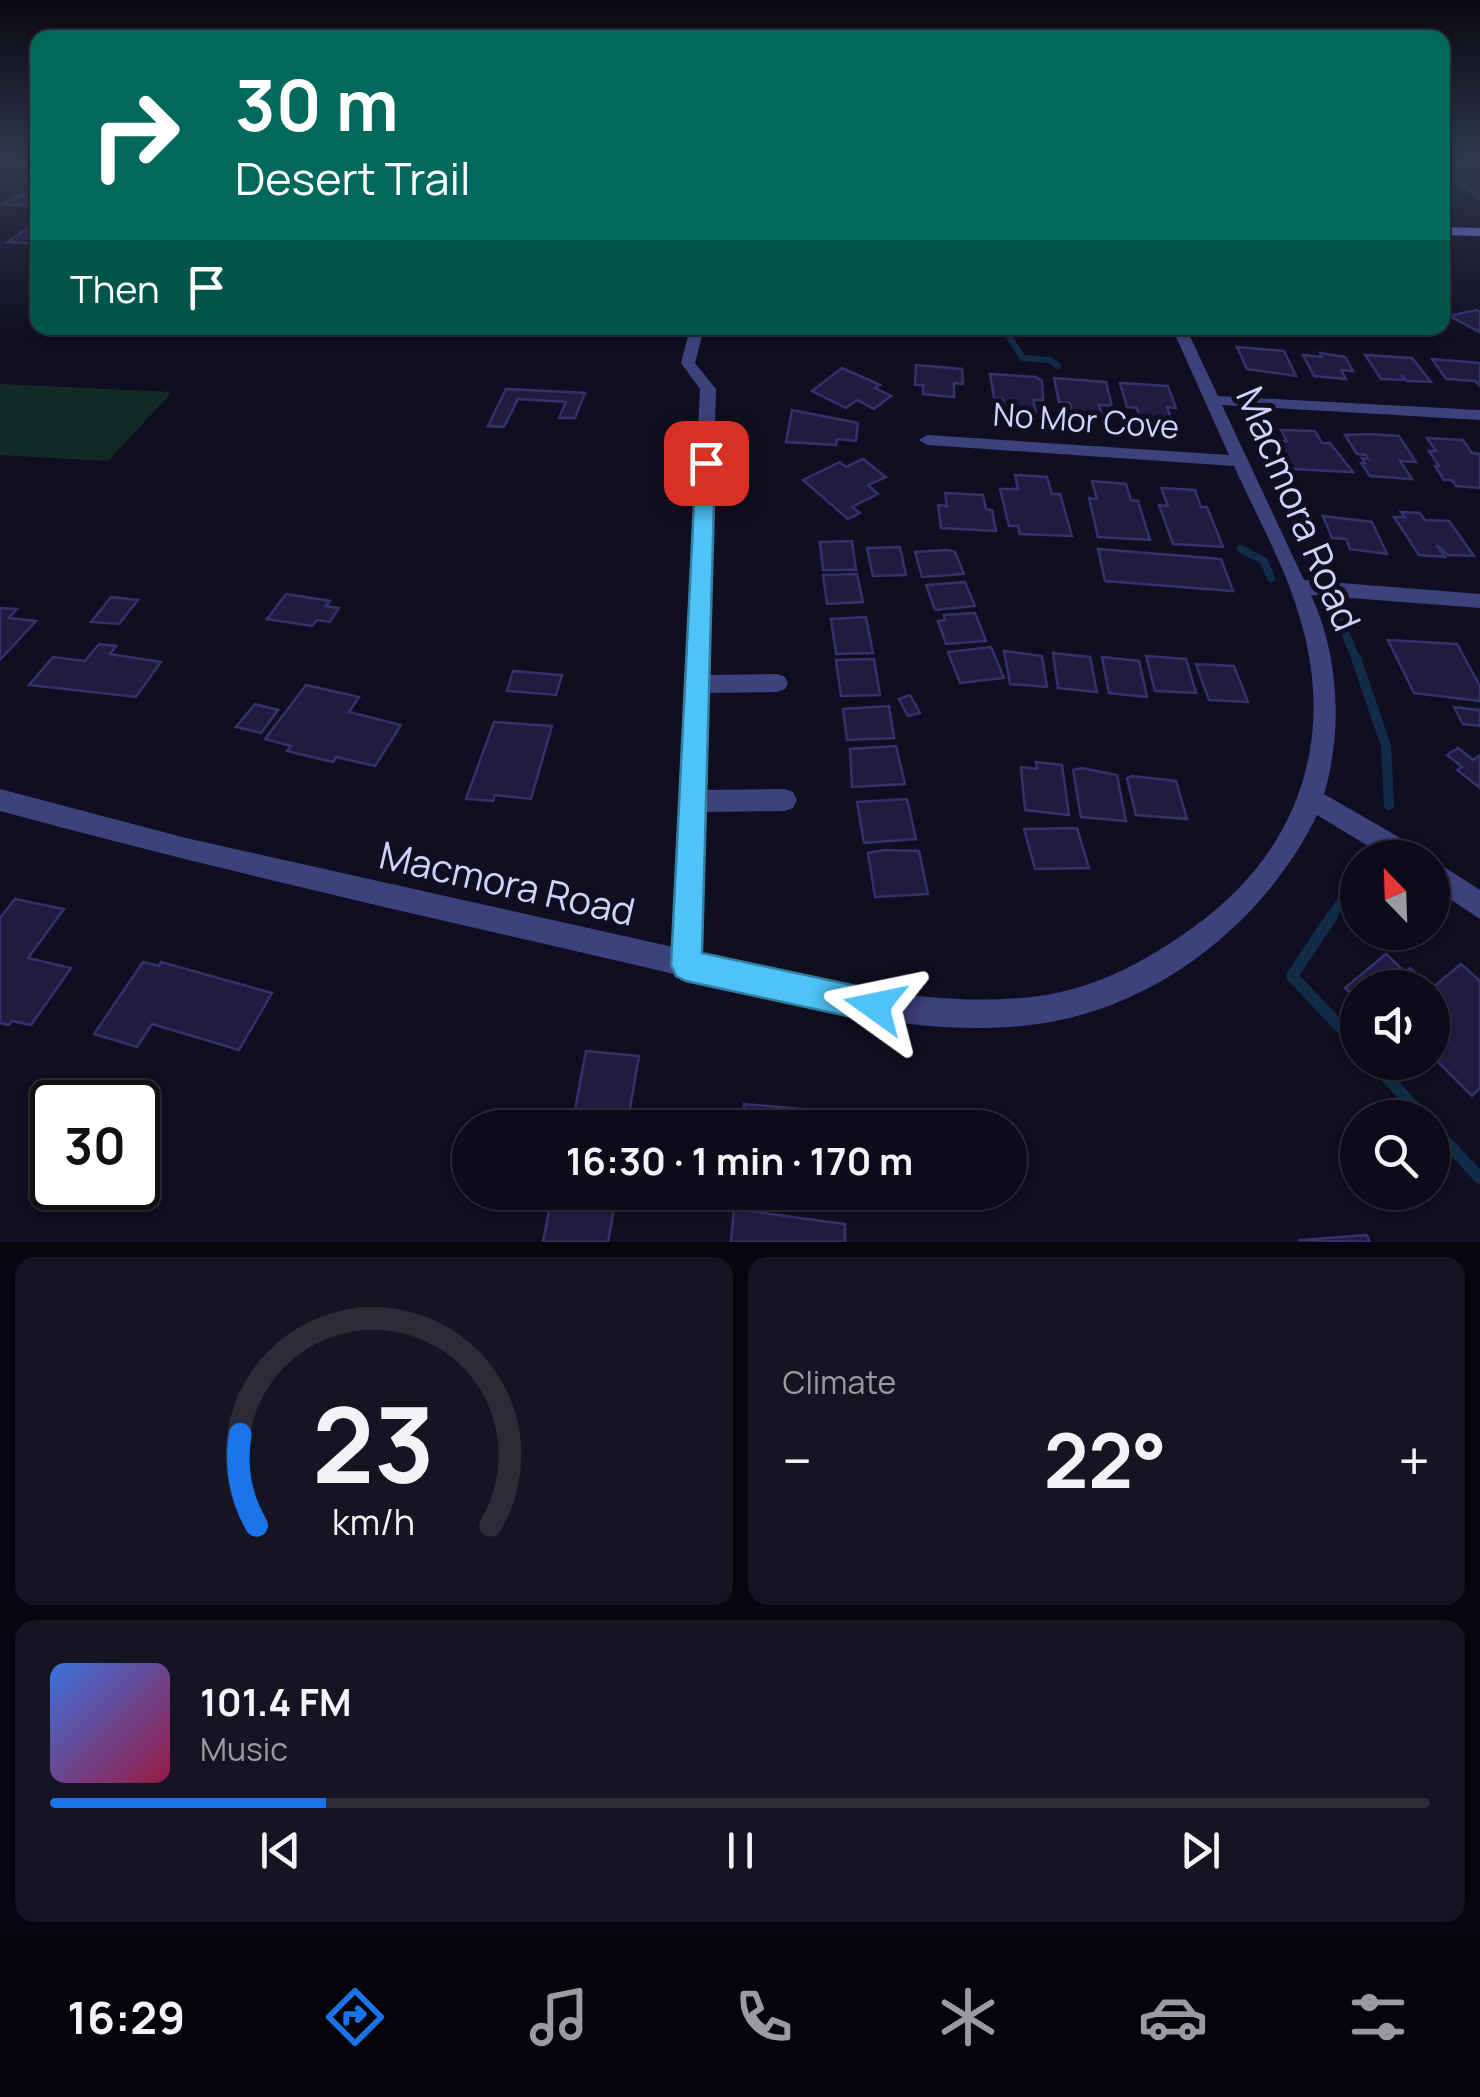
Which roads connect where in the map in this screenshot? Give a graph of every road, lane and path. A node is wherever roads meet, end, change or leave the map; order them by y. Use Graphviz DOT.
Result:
graph roads {
  1 [pos="1450,230"];
  2 [pos="1480,232"];
  3 [pos="694,335"];
  4 [pos="1182,335"];
  5 [pos="1212,400"];
  6 [pos="1480,415"];
  7 [pos="927,440"];
  8 [pos="1240,462"];
  9 [pos="1298,587"];
  10 [pos="1480,601"];
  11 [pos="777,683"];
  12 [pos="697,684"];
  13 [pos="1311,799"];
  14 [pos="0,800"];
  15 [pos="785,800"];
  16 [pos="692,801"];
  17 [pos="1381,840"];
  18 [pos="1450,884"];
  19 [pos="1480,906"];
  20 [pos="686,965"];
  1 -- 2 [label="street"];
  3 -- 12 [label="street"];
  4 -- 5 [label="street, Macmora Road"];
  5 -- 6 [label="street"];
  5 -- 8 [label="street, Macmora Road"];
  7 -- 8 [label="street, No Mor Cove"];
  8 -- 9 [label="street, Macmora Road"];
  9 -- 10 [label="street"];
  9 -- 13 [label="street, Macmora Road"];
  11 -- 12 [label="street"];
  12 -- 16 [label="street"];
  13 -- 17 [label="street"];
  13 -- 20 [label="street, Macmora Road"];
  14 -- 20 [label="street, Macmora Road"];
  15 -- 16 [label="street"];
  16 -- 20 [label="street"];
  18 -- 19 [label="street"];
}
